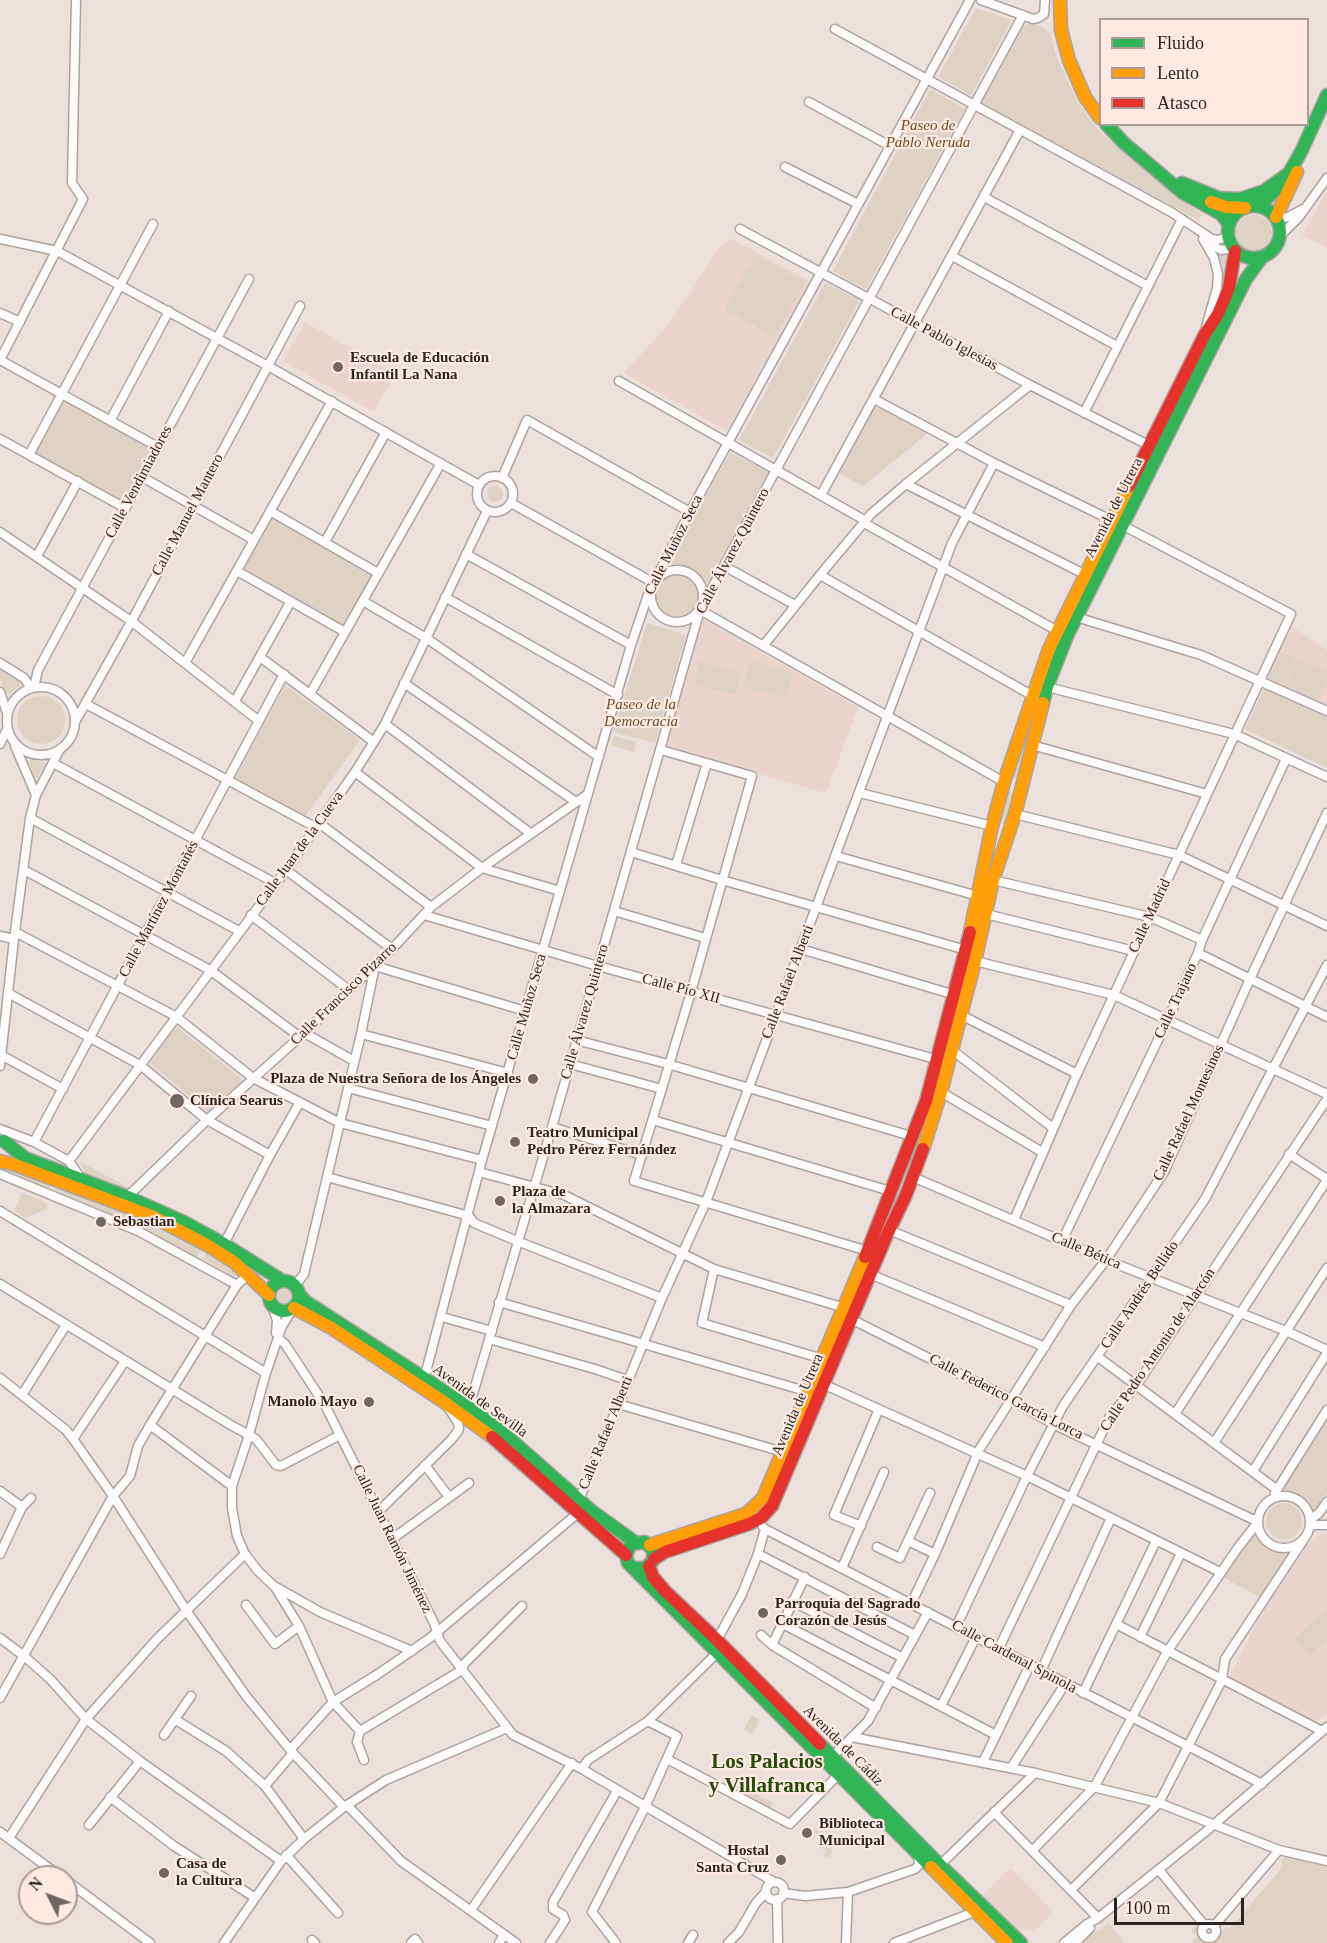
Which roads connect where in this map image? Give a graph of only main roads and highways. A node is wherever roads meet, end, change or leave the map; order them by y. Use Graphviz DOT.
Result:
graph roads {
  1 [pos="1060,0"];
  2 [pos="1065,0"];
  3 [pos="1327,95"];
  4 [pos="1099,101"];
  5 [pos="1327,113"];
  6 [pos="1099,116"];
  7 [pos="1108,126"];
  8 [pos="1123,126"];
  9 [pos="1289,173"];
  10 [pos="1182,183"];
  11 [pos="1259,206"];
  12 [pos="1245,208"];
  13 [pos="1276,218"];
  14 [pos="1229,224"];
  15 [pos="1232,245"];
  16 [pos="1262,257"];
  17 [pos="1117,523"];
  18 [pos="1062,633"];
  19 [pos="1004,782"];
  20 [pos="1021,784"];
  21 [pos="992,826"];
  22 [pos="1007,835"];
  23 [pos="1,1134"];
  24 [pos="911,1136"];
  25 [pos="926,1142"];
  26 [pos="0,1155"];
  27 [pos="0,1161"];
  28 [pos="890,1191"];
  29 [pos="906,1195"];
  30 [pos="293,1287"];
  31 [pos="271,1301"];
  32 [pos="293,1309"];
  33 [pos="848,1314"];
  34 [pos="635,1542"];
  35 [pos="650,1545"];
  36 [pos="626,1555"];
  37 [pos="651,1563"];
  38 [pos="634,1568"];
  39 [pos="1006,1943"];
  40 [pos="1021,1943"];
  1 -- 6 [label="main road"];
  2 -- 4 [label="main road"];
  3 -- 9 [label="main road"];
  5 -- 13 [label="main road"];
  7 -- 14 [label="main road"];
  8 -- 10 [label="main road"];
  9 -- 10 [label="main road"];
  9 -- 11 [label="main road"];
  10 -- 12 [label="main road"];
  11 -- 12 [label="main road"];
  11 -- 13 [label="main road"];
  12 -- 14 [label="main road"];
  13 -- 16 [label="main road"];
  14 -- 15 [label="main road"];
  15 -- 16 [label="main road"];
  15 -- 17 [label="main road, Avenida de Utrera"];
  16 -- 17 [label="main road, Avenida de Utrera"];
  17 -- 18 [label="main road, Avenida de Utrera"];
  17 -- 18 [label="main road, Avenida de Utrera"];
  18 -- 19 [label="main road, Avenida de Utrera"];
  18 -- 20 [label="main road, Avenida de Utrera"];
  19 -- 20 [label="main road"];
  19 -- 21 [label="main road, Avenida de Utrera"];
  20 -- 22 [label="main road, Avenida de Utrera"];
  21 -- 22 [label="main road"];
  21 -- 24 [label="main road"];
  22 -- 25 [label="main road"];
  23 -- 26 [label="main road"];
  23 -- 30 [label="main road, Avenida de Sevilla"];
  24 -- 25 [label="main road"];
  24 -- 28 [label="main road, Avenida de Utrera"];
  25 -- 29 [label="main road, Avenida de Utrera"];
  27 -- 31 [label="main road"];
  28 -- 29 [label="main road"];
  28 -- 33 [label="main road, Avenida de Utrera"];
  29 -- 33 [label="main road, Avenida de Utrera"];
  30 -- 31 [label="main road"];
  30 -- 32 [label="main road"];
  30 -- 34 [label="main road, Avenida de Sevilla"];
  31 -- 32 [label="main road"];
  32 -- 36 [label="main road, Avenida de Sevilla"];
  33 -- 35 [label="main road, Avenida de Utrera"];
  33 -- 37 [label="main road, Avenida de Utrera"];
  34 -- 35 [label="main road"];
  34 -- 36 [label="main road"];
  35 -- 37 [label="main road"];
  36 -- 38 [label="main road"];
  37 -- 38 [label="main road"];
  37 -- 40 [label="main road, Avenida de Cádiz"];
  38 -- 39 [label="main road, Avenida de Cádiz"];
}
